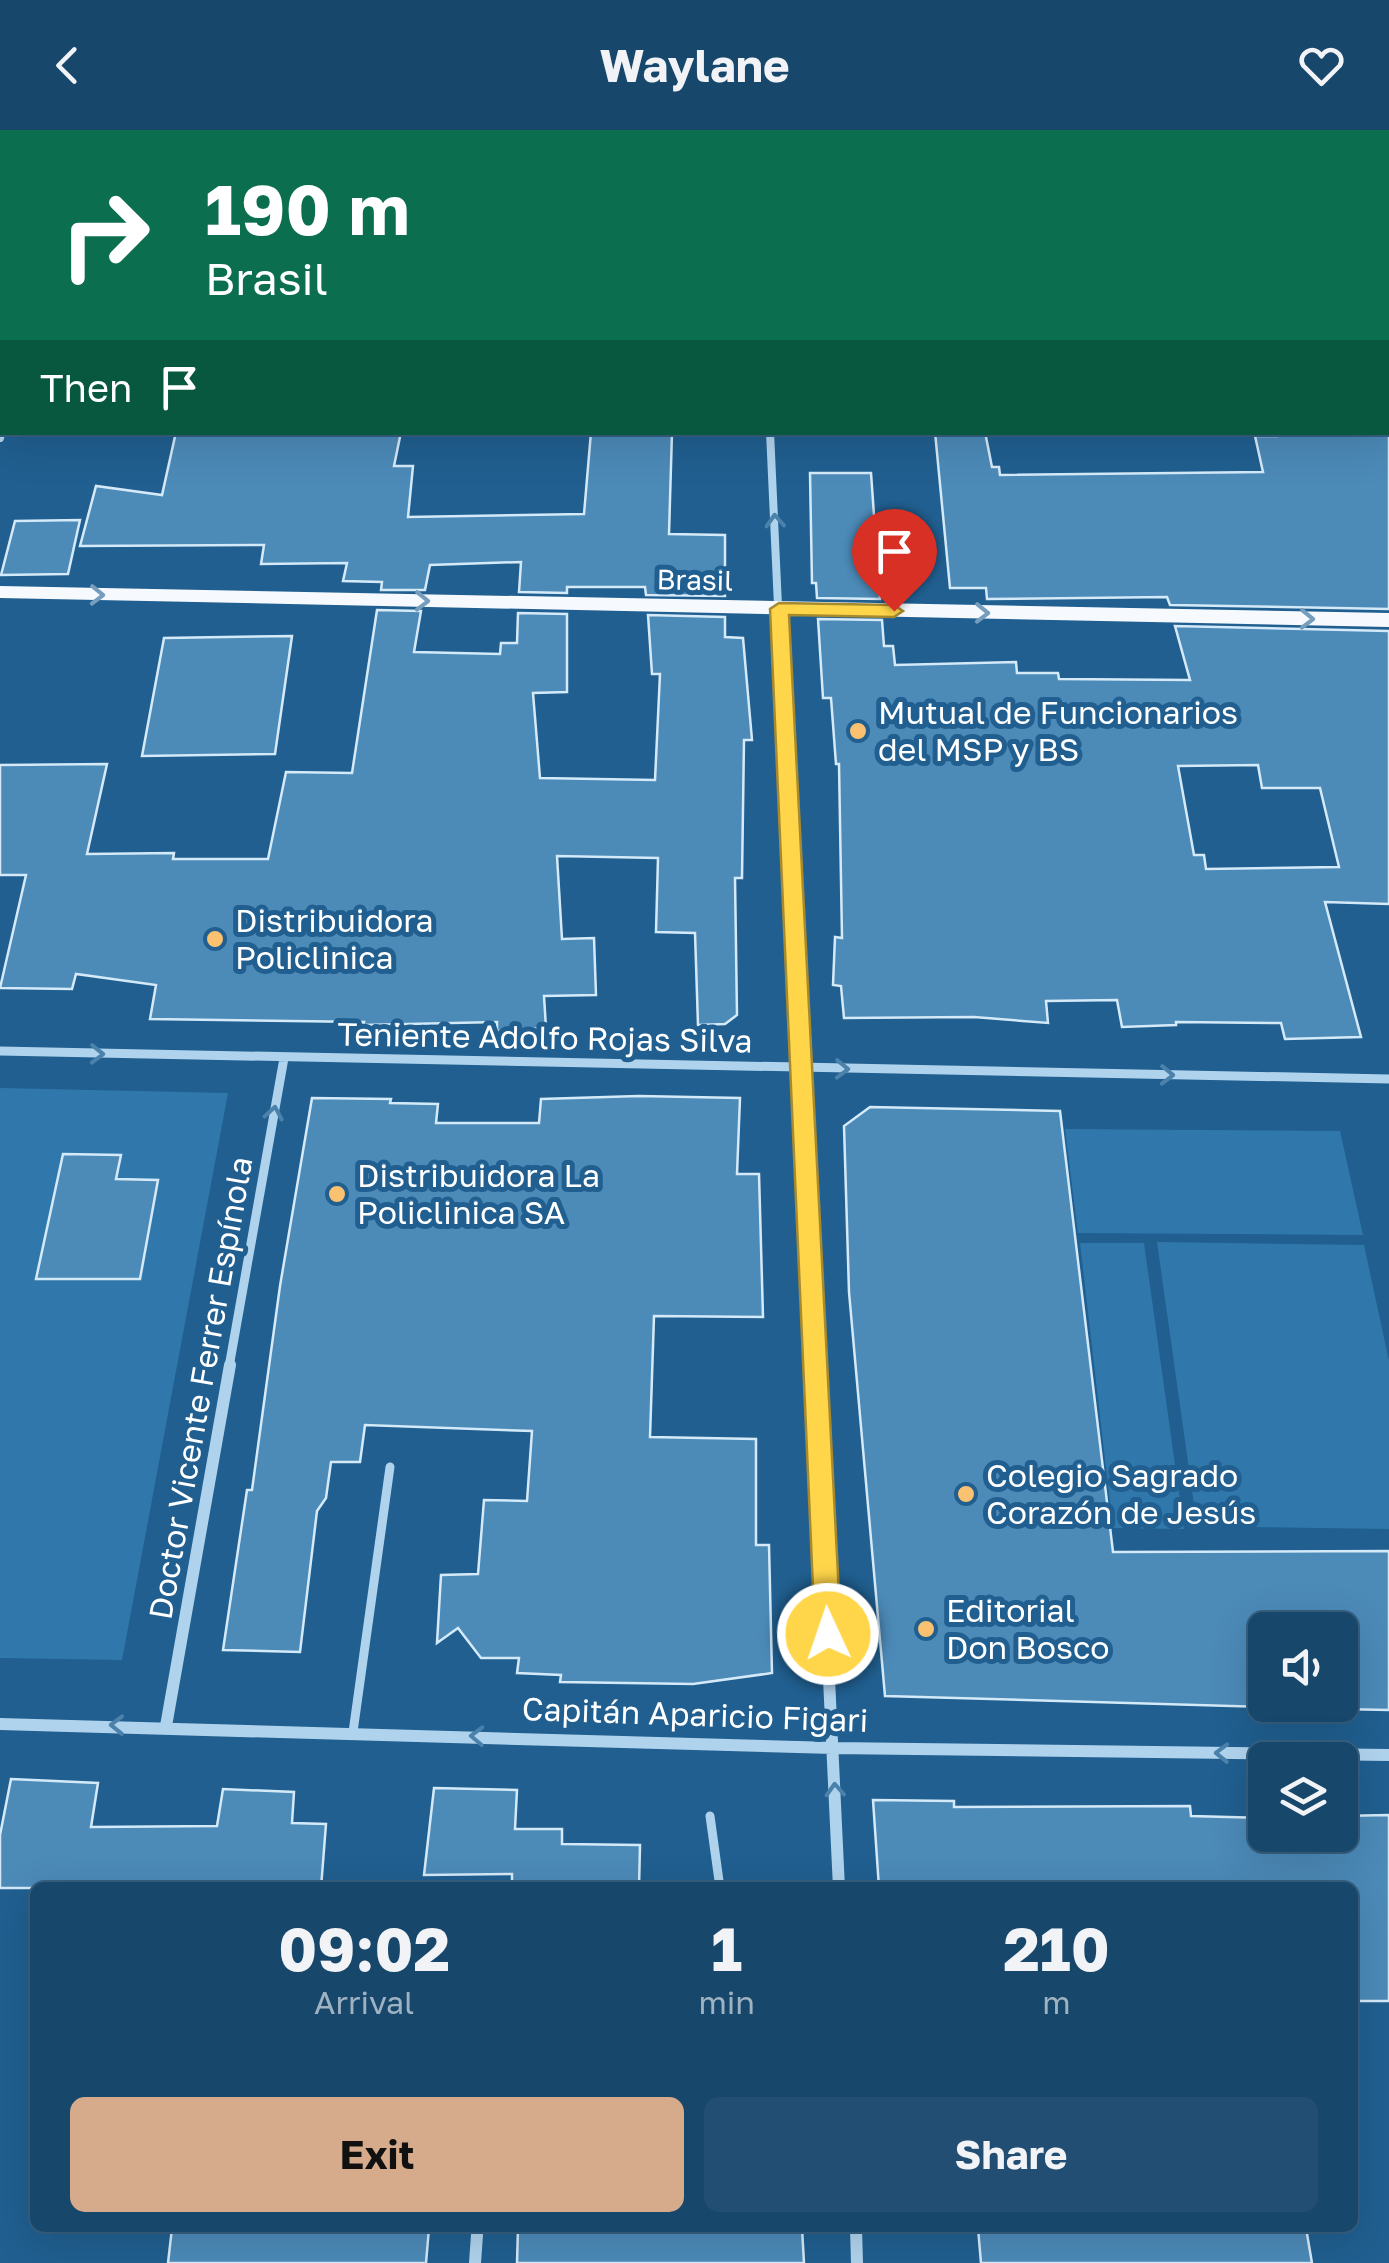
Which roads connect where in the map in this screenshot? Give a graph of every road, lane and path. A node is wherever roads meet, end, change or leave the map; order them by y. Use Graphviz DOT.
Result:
graph roads {
  1 [pos="770,435"];
  2 [pos="0,592"];
  3 [pos="779,609"];
  4 [pos="1389,620"];
  5 [pos="0,1051"];
  6 [pos="284,1058"];
  7 [pos="801,1068"];
  8 [pos="1389,1079"];
  9 [pos="390,1467"];
  10 [pos="0,1724"];
  11 [pos="166,1726"];
  12 [pos="352,1732"];
  13 [pos="833,1748"];
  14 [pos="1389,1755"];
  15 [pos="710,1816"];
  16 [pos="717,1882"];
  17 [pos="840,1882"];
  18 [pos="856,2232"];
  19 [pos="478,2235"];
  20 [pos="475,2263"];
  21 [pos="857,2263"];
  3 -- 1 [label="street, one-way"];
  2 -- 3 [label="main road, Brasil, one-way"];
  3 -- 4 [label="main road, Brasil, one-way"];
  3 -- 7 [label="street"];
  5 -- 6 [label="street, Teniente Adolfo Rojas Silva, one-way"];
  6 -- 7 [label="street, Teniente Adolfo Rojas Silva"];
  11 -- 6 [label="street, Doctor Vicente Ferrer Espínola, one-way"];
  7 -- 8 [label="street, Teniente Adolfo Rojas Silva, one-way"];
  7 -- 13 [label="street"];
  9 -- 12 [label="lane"];
  11 -- 10 [label="street, Capitán Aparicio Figari, one-way"];
  11 -- 12 [label="street, Capitán Aparicio Figari"];
  13 -- 12 [label="street, Capitán Aparicio Figari, one-way"];
  14 -- 13 [label="street, Capitán Aparicio Figari, one-way"];
  17 -- 13 [label="street, one-way"];
  15 -- 16 [label="lane"];
  18 -- 21 [label="street"];
  19 -- 20 [label="street"];
}
